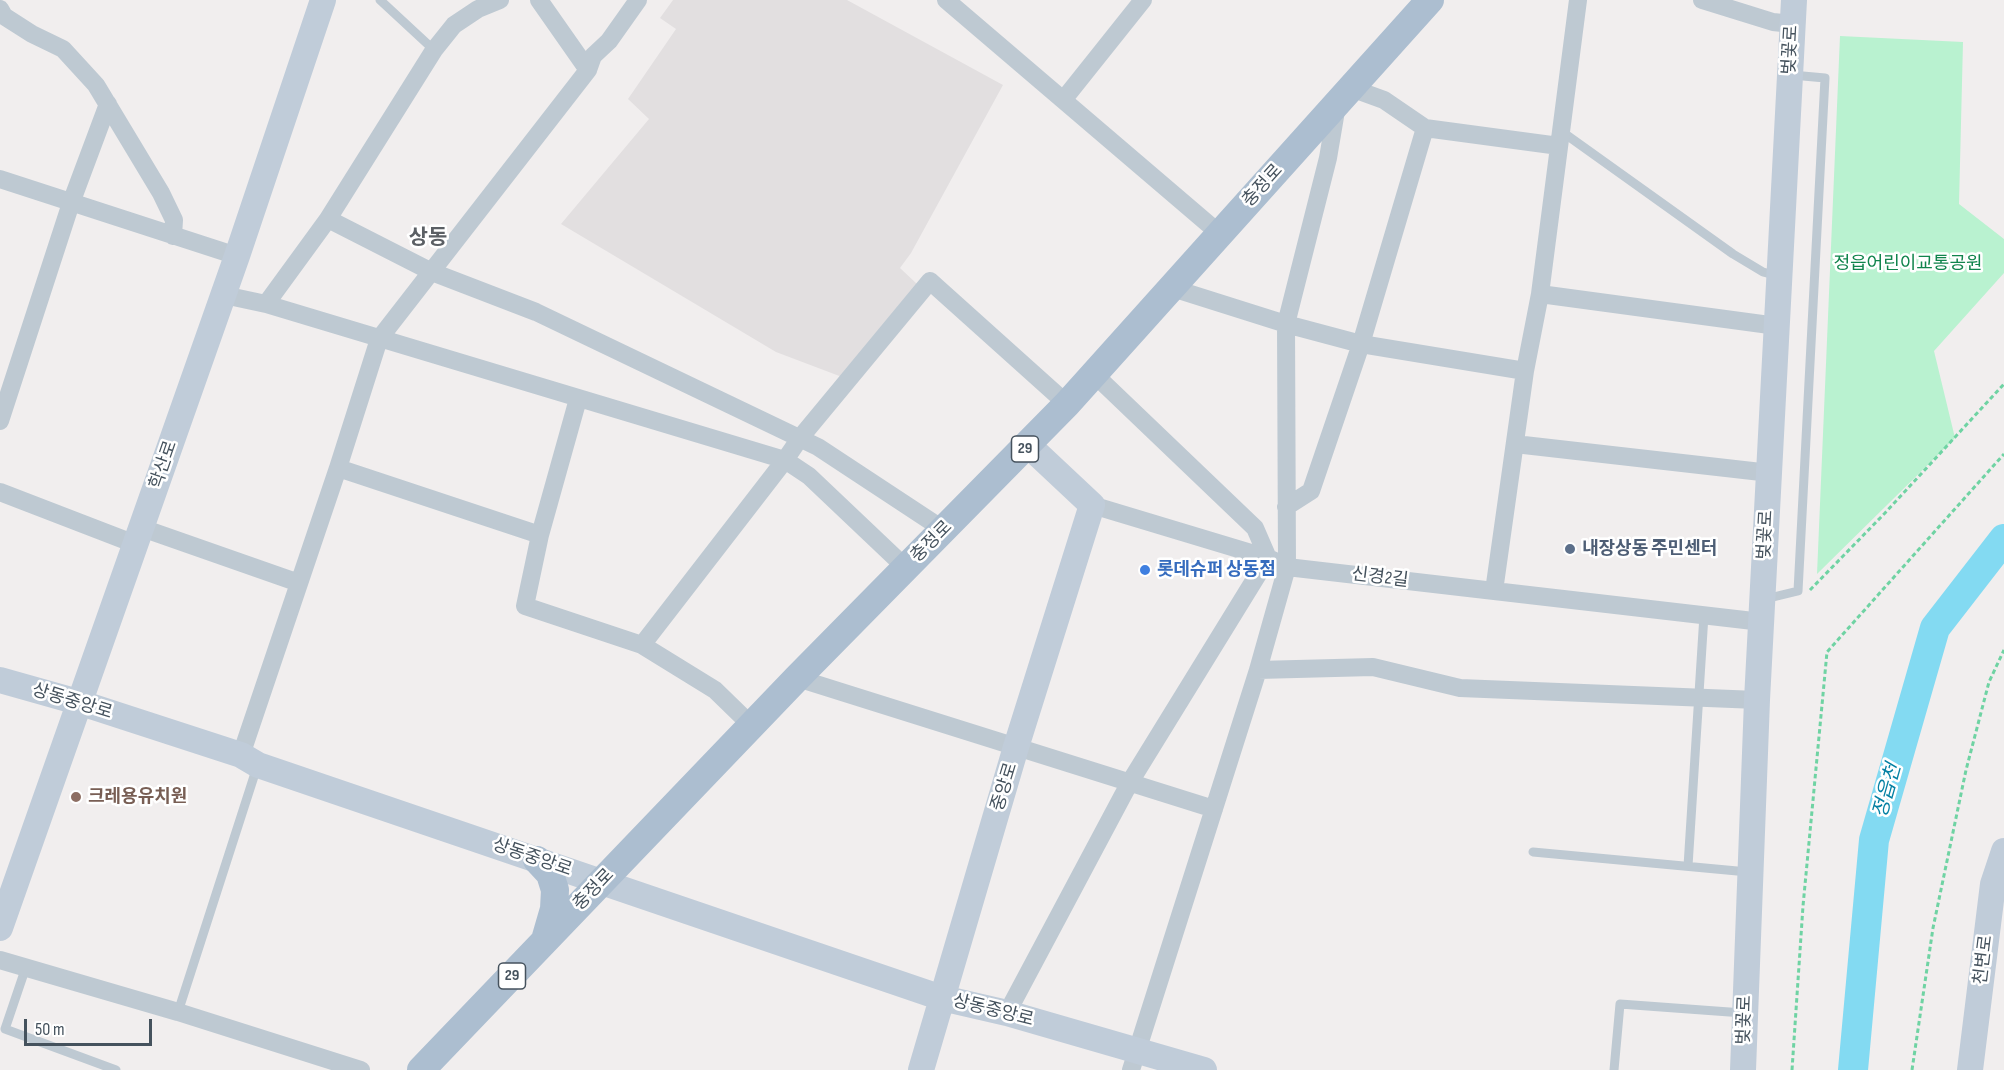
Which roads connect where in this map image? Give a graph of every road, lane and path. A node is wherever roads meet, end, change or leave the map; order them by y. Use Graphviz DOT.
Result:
graph roads {
  1 [pos="323,0"];
  2 [pos="380,0"];
  3 [pos="500,0"];
  4 [pos="538,0"];
  5 [pos="638,0"];
  6 [pos="946,0"];
  7 [pos="1143,0"];
  8 [pos="1430,0"];
  9 [pos="1578,0"];
  10 [pos="1702,0"];
  11 [pos="0,9"];
  12 [pos="1793,12"];
  13 [pos="434,50"];
  14 [pos="588,70"];
  15 [pos="1790,75"];
  16 [pos="1344,96"];
  17 [pos="1064,99"];
  18 [pos="108,104"];
  19 [pos="1425,128"];
  20 [pos="1560,139"];
  21 [pos="0,179"];
  22 [pos="71,203"];
  23 [pos="328,219"];
  24 [pos="1220,234"];
  25 [pos="173,236"];
  26 [pos="237,256"];
  27 [pos="432,272"];
  28 [pos="1779,276"];
  29 [pos="1172,288"];
  30 [pos="1540,294"];
  31 [pos="224,295"];
  32 [pos="266,304"];
  33 [pos="1286,324"];
  34 [pos="1777,326"];
  35 [pos="379,339"];
  36 [pos="1361,344"];
  37 [pos="1525,371"];
  38 [pos="1095,375"];
  39 [pos="2004,384"];
  40 [pos="578,399"];
  41 [pos="1067,404"];
  42 [pos="0,421"];
  43 [pos="800,438"];
  44 [pos="1515,444"];
  45 [pos="1028,445"];
  46 [pos="2004,454"];
  47 [pos="785,460"];
  48 [pos="338,468"];
  49 [pos="1770,473"];
  50 [pos="0,492"];
  51 [pos="1092,505"];
  52 [pos="1286,507"];
  53 [pos="944,530"];
  54 [pos="540,535"];
  55 [pos="139,536"];
  56 [pos="1268,558"];
  57 [pos="1287,567"];
  58 [pos="906,568"];
  59 [pos="299,583"];
  60 [pos="1494,591"];
  61 [pos="1804,594"];
  62 [pos="1763,611"];
  63 [pos="1704,615"];
  64 [pos="642,645"];
  65 [pos="2004,650"];
  66 [pos="1258,670"];
  67 [pos="797,678"];
  68 [pos="0,681"];
  69 [pos="1699,697"];
  70 [pos="1757,699"];
  71 [pos="78,702"];
  72 [pos="752,726"];
  73 [pos="1016,747"];
  74 [pos="249,760"];
  75 [pos="1130,782"];
  76 [pos="1214,809"];
  77 [pos="2004,850"];
  78 [pos="1533,852"];
  79 [pos="537,860"];
  80 [pos="1688,866"];
  81 [pos="1750,873"];
  82 [pos="602,882"];
  83 [pos="0,928"];
  84 [pos="544,942"];
  85 [pos="0,960"];
  86 [pos="26,967"];
  87 [pos="942,998"];
  88 [pos="178,1012"];
  89 [pos="1006,1013"];
  90 [pos="1745,1013"];
  91 [pos="1134,1060"];
  92 [pos="116,1070"];
  93 [pos="361,1070"];
  94 [pos="421,1070"];
  95 [pos="921,1070"];
  96 [pos="1203,1070"];
  97 [pos="1614,1070"];
  98 [pos="1743,1070"];
  99 [pos="1792,1070"];
  100 [pos="1912,1070"];
  101 [pos="1970,1070"];
  1 -- 26 [label="street, 학산로"];
  2 -- 13 [label="lane"];
  3 -- 13 [label="street"];
  4 -- 14 [label="street"];
  5 -- 14 [label="street"];
  6 -- 17 [label="street"];
  7 -- 17 [label="street"];
  8 -- 16 [label="main road, 충정로 / 29"];
  9 -- 20 [label="street"];
  10 -- 12 [label="street"];
  11 -- 18 [label="street"];
  12 -- 15 [label="street, 벚꽃로"];
  13 -- 23 [label="street"];
  14 -- 27 [label="street"];
  15 -- 28 [label="street, 벚꽃로"];
  15 -- 62 [label="lane"];
  16 -- 19 [label="street"];
  16 -- 24 [label="main road, 충정로 / 29"];
  16 -- 33 [label="street"];
  17 -- 24 [label="street"];
  18 -- 22 [label="street"];
  18 -- 25 [label="street"];
  19 -- 20 [label="street"];
  19 -- 36 [label="street"];
  20 -- 28 [label="lane"];
  20 -- 30 [label="street"];
  21 -- 22 [label="street"];
  22 -- 25 [label="street"];
  22 -- 42 [label="street"];
  23 -- 27 [label="street"];
  23 -- 32 [label="street"];
  24 -- 29 [label="main road, 충정로 / 29"];
  25 -- 26 [label="street"];
  26 -- 31 [label="street, 학산로"];
  27 -- 35 [label="street"];
  27 -- 43 [label="street"];
  28 -- 34 [label="street, 벚꽃로"];
  29 -- 33 [label="street"];
  29 -- 38 [label="main road, 충정로 / 29"];
  30 -- 34 [label="street"];
  30 -- 37 [label="street"];
  31 -- 32 [label="street"];
  31 -- 55 [label="street, 학산로"];
  32 -- 35 [label="street"];
  33 -- 36 [label="street"];
  33 -- 52 [label="street"];
  34 -- 49 [label="street, 벚꽃로"];
  35 -- 40 [label="street"];
  35 -- 48 [label="street"];
  36 -- 37 [label="street"];
  36 -- 52 [label="street"];
  37 -- 44 [label="street"];
  38 -- 41 [label="main road, 충정로 / 29"];
  38 -- 56 [label="street"];
  39 -- 61 [label="path"];
  40 -- 47 [label="street"];
  40 -- 54 [label="street"];
  41 -- 43 [label="street"];
  41 -- 45 [label="main road, 충정로 / 29"];
  43 -- 47 [label="street"];
  43 -- 53 [label="street"];
  44 -- 49 [label="street"];
  44 -- 60 [label="street"];
  45 -- 51 [label="street, 신경2길"];
  45 -- 53 [label="main road, 충정로 / 29"];
  46 -- 99 [label="path"];
  47 -- 58 [label="street"];
  47 -- 64 [label="street"];
  48 -- 54 [label="street"];
  48 -- 59 [label="street"];
  49 -- 62 [label="street, 벚꽃로"];
  50 -- 55 [label="street"];
  51 -- 56 [label="street, 신경2길"];
  51 -- 73 [label="street, 중앙로"];
  52 -- 57 [label="street"];
  53 -- 58 [label="main road, 충정로 / 29"];
  54 -- 64 [label="street"];
  55 -- 59 [label="street"];
  55 -- 71 [label="street, 학산로"];
  56 -- 57 [label="street, 신경2길"];
  56 -- 75 [label="street"];
  57 -- 60 [label="street, 신경2길"];
  57 -- 66 [label="street"];
  58 -- 67 [label="main road, 충정로 / 29"];
  59 -- 74 [label="street"];
  60 -- 63 [label="street, 신경2길"];
  62 -- 63 [label="street, 신경2길"];
  62 -- 70 [label="street, 벚꽃로"];
  63 -- 69 [label="lane"];
  64 -- 72 [label="street"];
  65 -- 100 [label="path"];
  66 -- 69 [label="street"];
  66 -- 76 [label="street"];
  67 -- 72 [label="main road, 충정로 / 29"];
  67 -- 73 [label="street"];
  68 -- 71 [label="street, 상동중앙로"];
  69 -- 70 [label="street"];
  69 -- 80 [label="lane"];
  70 -- 81 [label="street, 벚꽃로"];
  71 -- 74 [label="street, 상동중앙로"];
  71 -- 83 [label="street, 학산로"];
  72 -- 82 [label="main road, 충정로 / 29"];
  73 -- 75 [label="street"];
  73 -- 87 [label="street, 중앙로"];
  74 -- 79 [label="street, 상동중앙로"];
  74 -- 88 [label="lane"];
  75 -- 76 [label="street"];
  75 -- 89 [label="street"];
  76 -- 91 [label="street"];
  77 -- 101 [label="street, 천변로"];
  78 -- 80 [label="lane"];
  79 -- 82 [label="street, 상동중앙로"];
  79 -- 84 [label="main road"];
  80 -- 81 [label="lane"];
  81 -- 90 [label="street, 벚꽃로"];
  82 -- 84 [label="main road, 충정로 / 29"];
  82 -- 87 [label="street, 상동중앙로"];
  84 -- 94 [label="main road, 충정로 / 29"];
  85 -- 86 [label="street"];
  86 -- 88 [label="street"];
  86 -- 92 [label="lane"];
  87 -- 89 [label="street, 상동중앙로"];
  87 -- 95 [label="street, 중앙로"];
  88 -- 93 [label="street"];
  89 -- 91 [label="street, 상동중앙로"];
  90 -- 97 [label="lane"];
  90 -- 98 [label="street, 벚꽃로"];
  91 -- 96 [label="street, 상동중앙로"];
}
